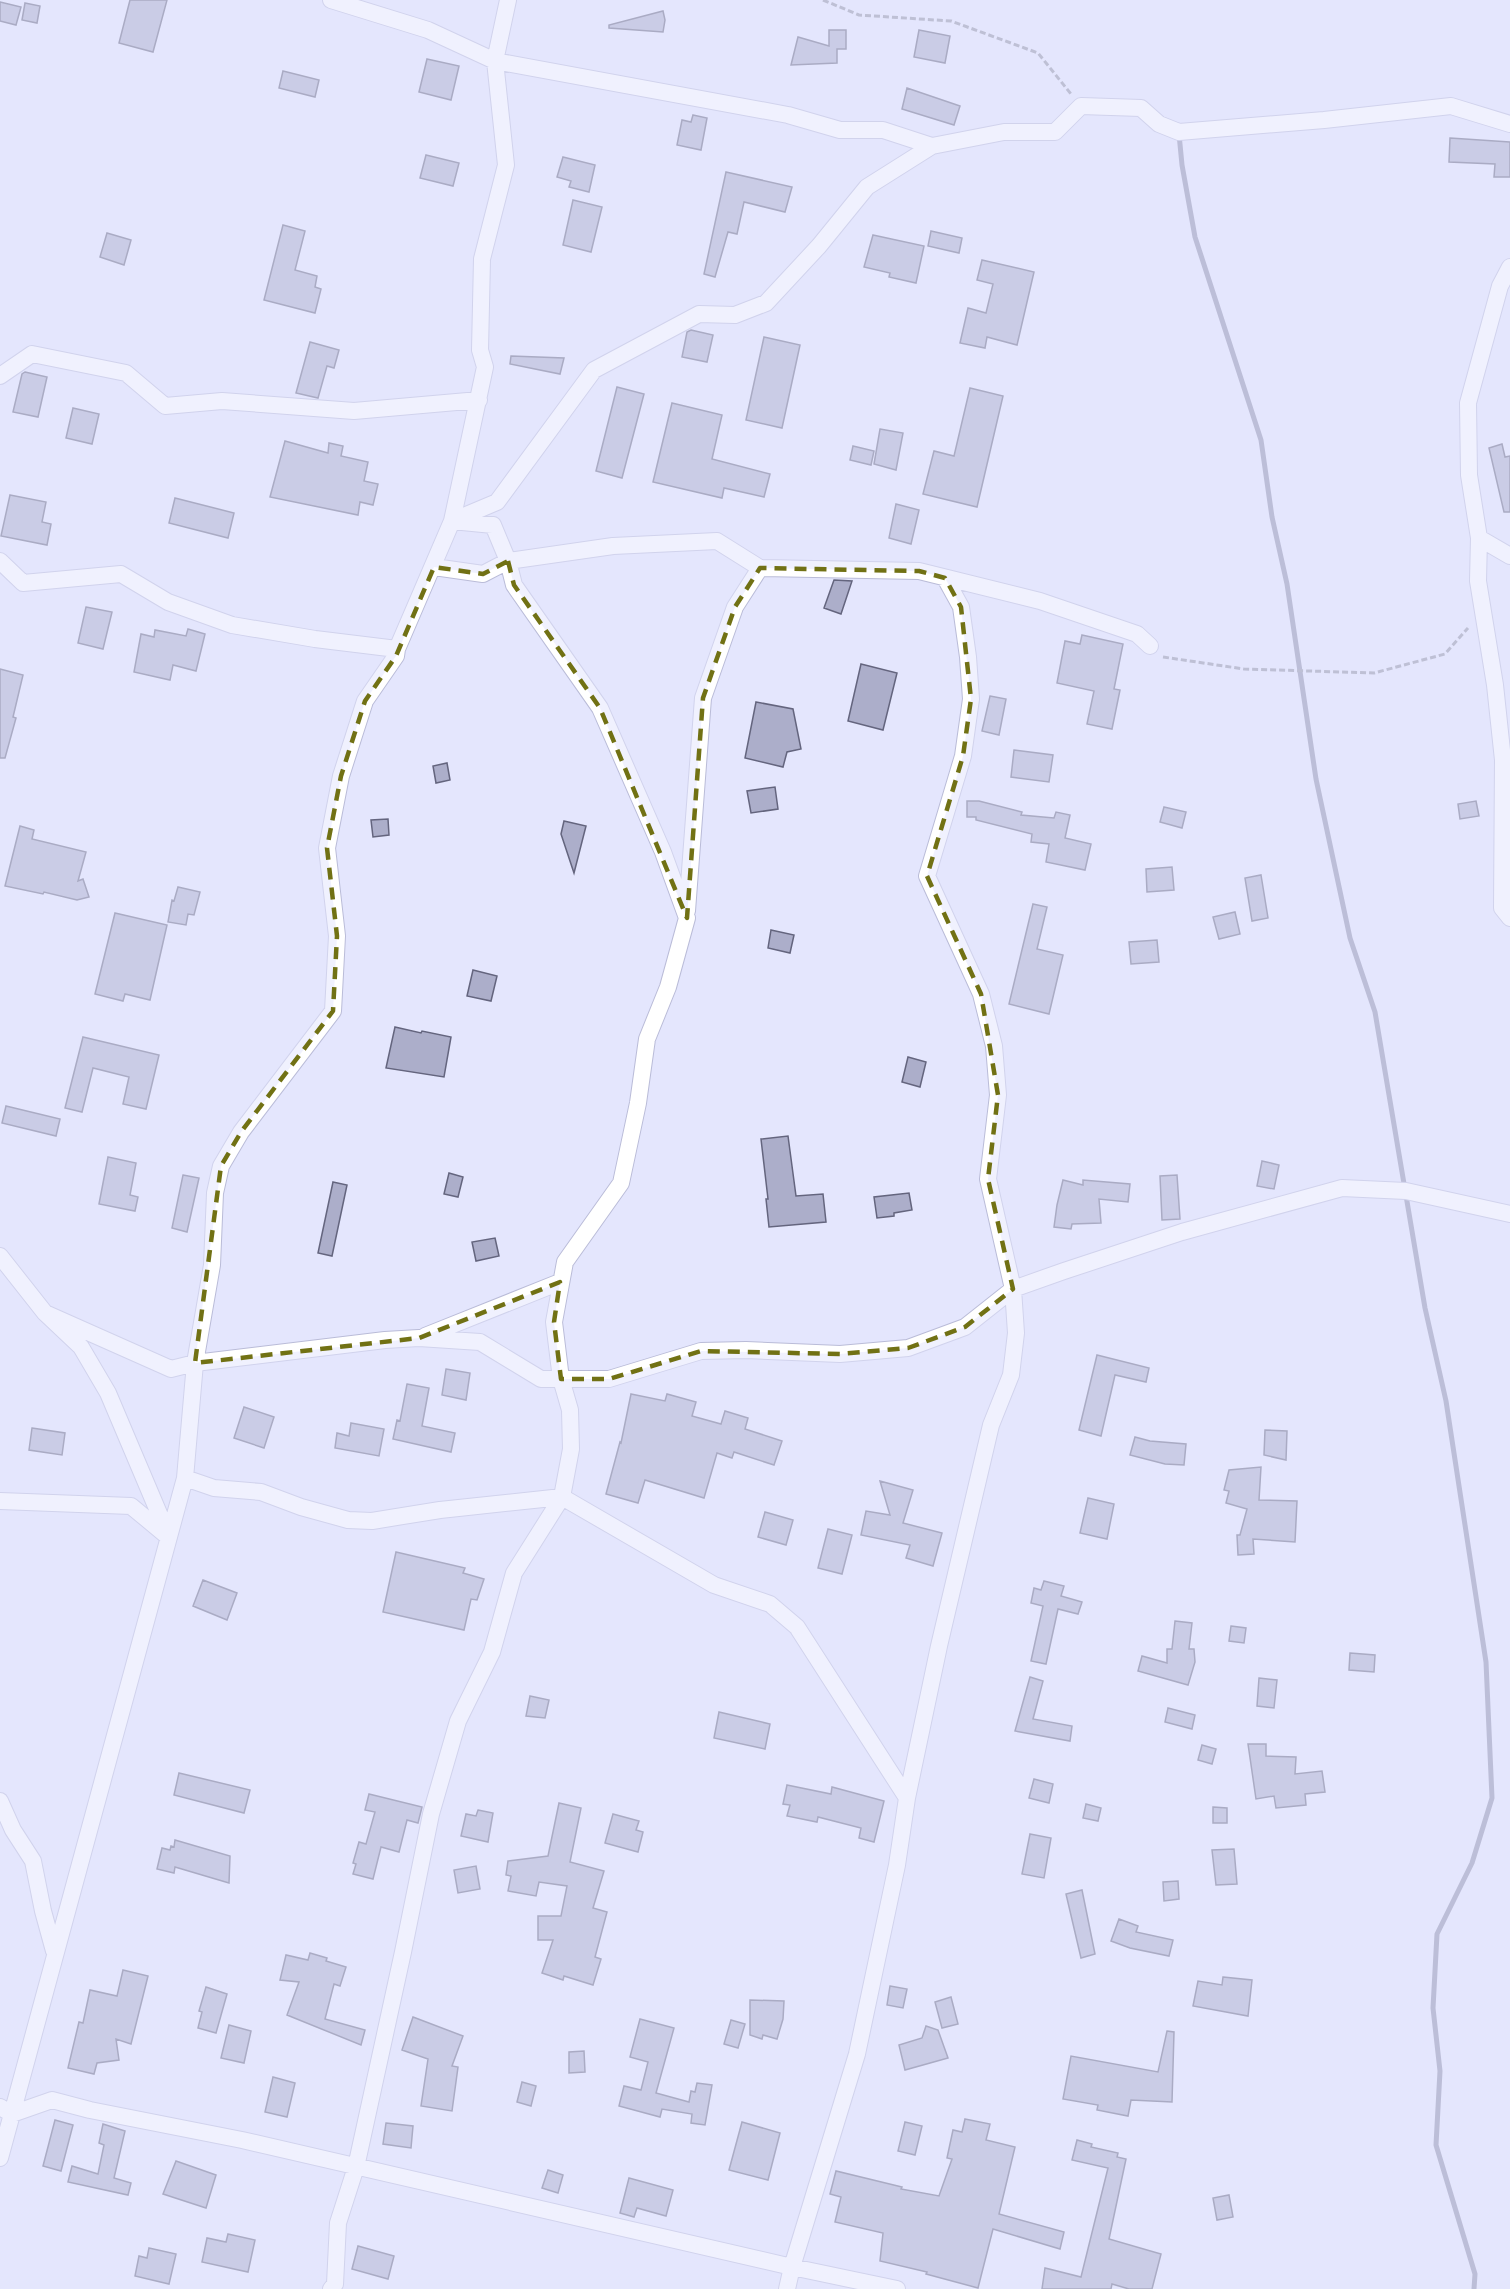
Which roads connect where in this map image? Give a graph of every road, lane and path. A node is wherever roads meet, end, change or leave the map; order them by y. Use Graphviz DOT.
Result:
graph roads {
  1 [pos="331,0"];
  2 [pos="508,0"];
  3 [pos="823,0"];
  4 [pos="495,61"];
  5 [pos="1081,106"];
  6 [pos="1510,124"];
  7 [pos="932,146"];
  8 [pos="1510,267"];
  9 [pos="0,376"];
  10 [pos="479,400"];
  11 [pos="452,521"];
  12 [pos="1479,538"];
  13 [pos="1510,556"];
  14 [pos="0,561"];
  15 [pos="508,561"];
  16 [pos="434,567"];
  17 [pos="760,568"];
  18 [pos="945,578"];
  19 [pos="1483,610"];
  20 [pos="1150,646"];
  21 [pos="398,649"];
  22 [pos="687,918"];
  23 [pos="1510,918"];
  24 [pos="1510,1214"];
  25 [pos="0,1256"];
  26 [pos="560,1282"];
  27 [pos="1013,1289"];
  28 [pos="45,1313"];
  29 [pos="420,1338"];
  30 [pos="195,1363"];
  31 [pos="561,1379"];
  32 [pos="185,1478"];
  33 [pos="562,1497"];
  34 [pos="0,1501"];
  35 [pos="169,1537"];
  36 [pos="907,1798"];
  37 [pos="0,1801"];
  38 [pos="55,1953"];
  39 [pos="6,2110"];
  40 [pos="0,2158"];
  41 [pos="356,2166"];
  42 [pos="792,2267"];
  43 [pos="331,2289"];
  44 [pos="787,2289"];
  45 [pos="897,2289"];
  1 -- 4 [label="street"];
  2 -- 4 [label="street"];
  3 -- 5 [label="path"];
  4 -- 7 [label="street"];
  4 -- 10 [label="street"];
  5 -- 6 [label="street"];
  5 -- 7 [label="street"];
  7 -- 11 [label="street"];
  8 -- 12 [label="street"];
  9 -- 10 [label="street"];
  10 -- 11 [label="street"];
  11 -- 15 [label="street"];
  11 -- 16 [label="street"];
  12 -- 13 [label="street"];
  12 -- 19 [label="street"];
  14 -- 21 [label="street"];
  15 -- 16 [label="street"];
  15 -- 17 [label="street"];
  15 -- 22 [label="street"];
  16 -- 21 [label="street"];
  17 -- 18 [label="street"];
  17 -- 22 [label="street"];
  18 -- 20 [label="street"];
  18 -- 27 [label="street"];
  19 -- 20 [label="path"];
  19 -- 23 [label="street"];
  21 -- 30 [label="street"];
  22 -- 26 [label="street"];
  24 -- 27 [label="street"];
  25 -- 28 [label="street"];
  26 -- 29 [label="street"];
  26 -- 31 [label="street"];
  27 -- 31 [label="street"];
  27 -- 36 [label="street"];
  28 -- 30 [label="street"];
  28 -- 35 [label="street"];
  29 -- 30 [label="street"];
  29 -- 31 [label="street"];
  30 -- 32 [label="street"];
  31 -- 33 [label="street"];
  32 -- 33 [label="street"];
  32 -- 35 [label="street"];
  33 -- 36 [label="street"];
  33 -- 41 [label="street"];
  34 -- 35 [label="street"];
  35 -- 38 [label="street"];
  36 -- 42 [label="street"];
  37 -- 38 [label="street"];
  38 -- 39 [label="street"];
  39 -- 40 [label="street"];
  39 -- 41 [label="street"];
  41 -- 42 [label="street"];
  41 -- 43 [label="street"];
  42 -- 44 [label="street"];
  42 -- 45 [label="street"];
}
